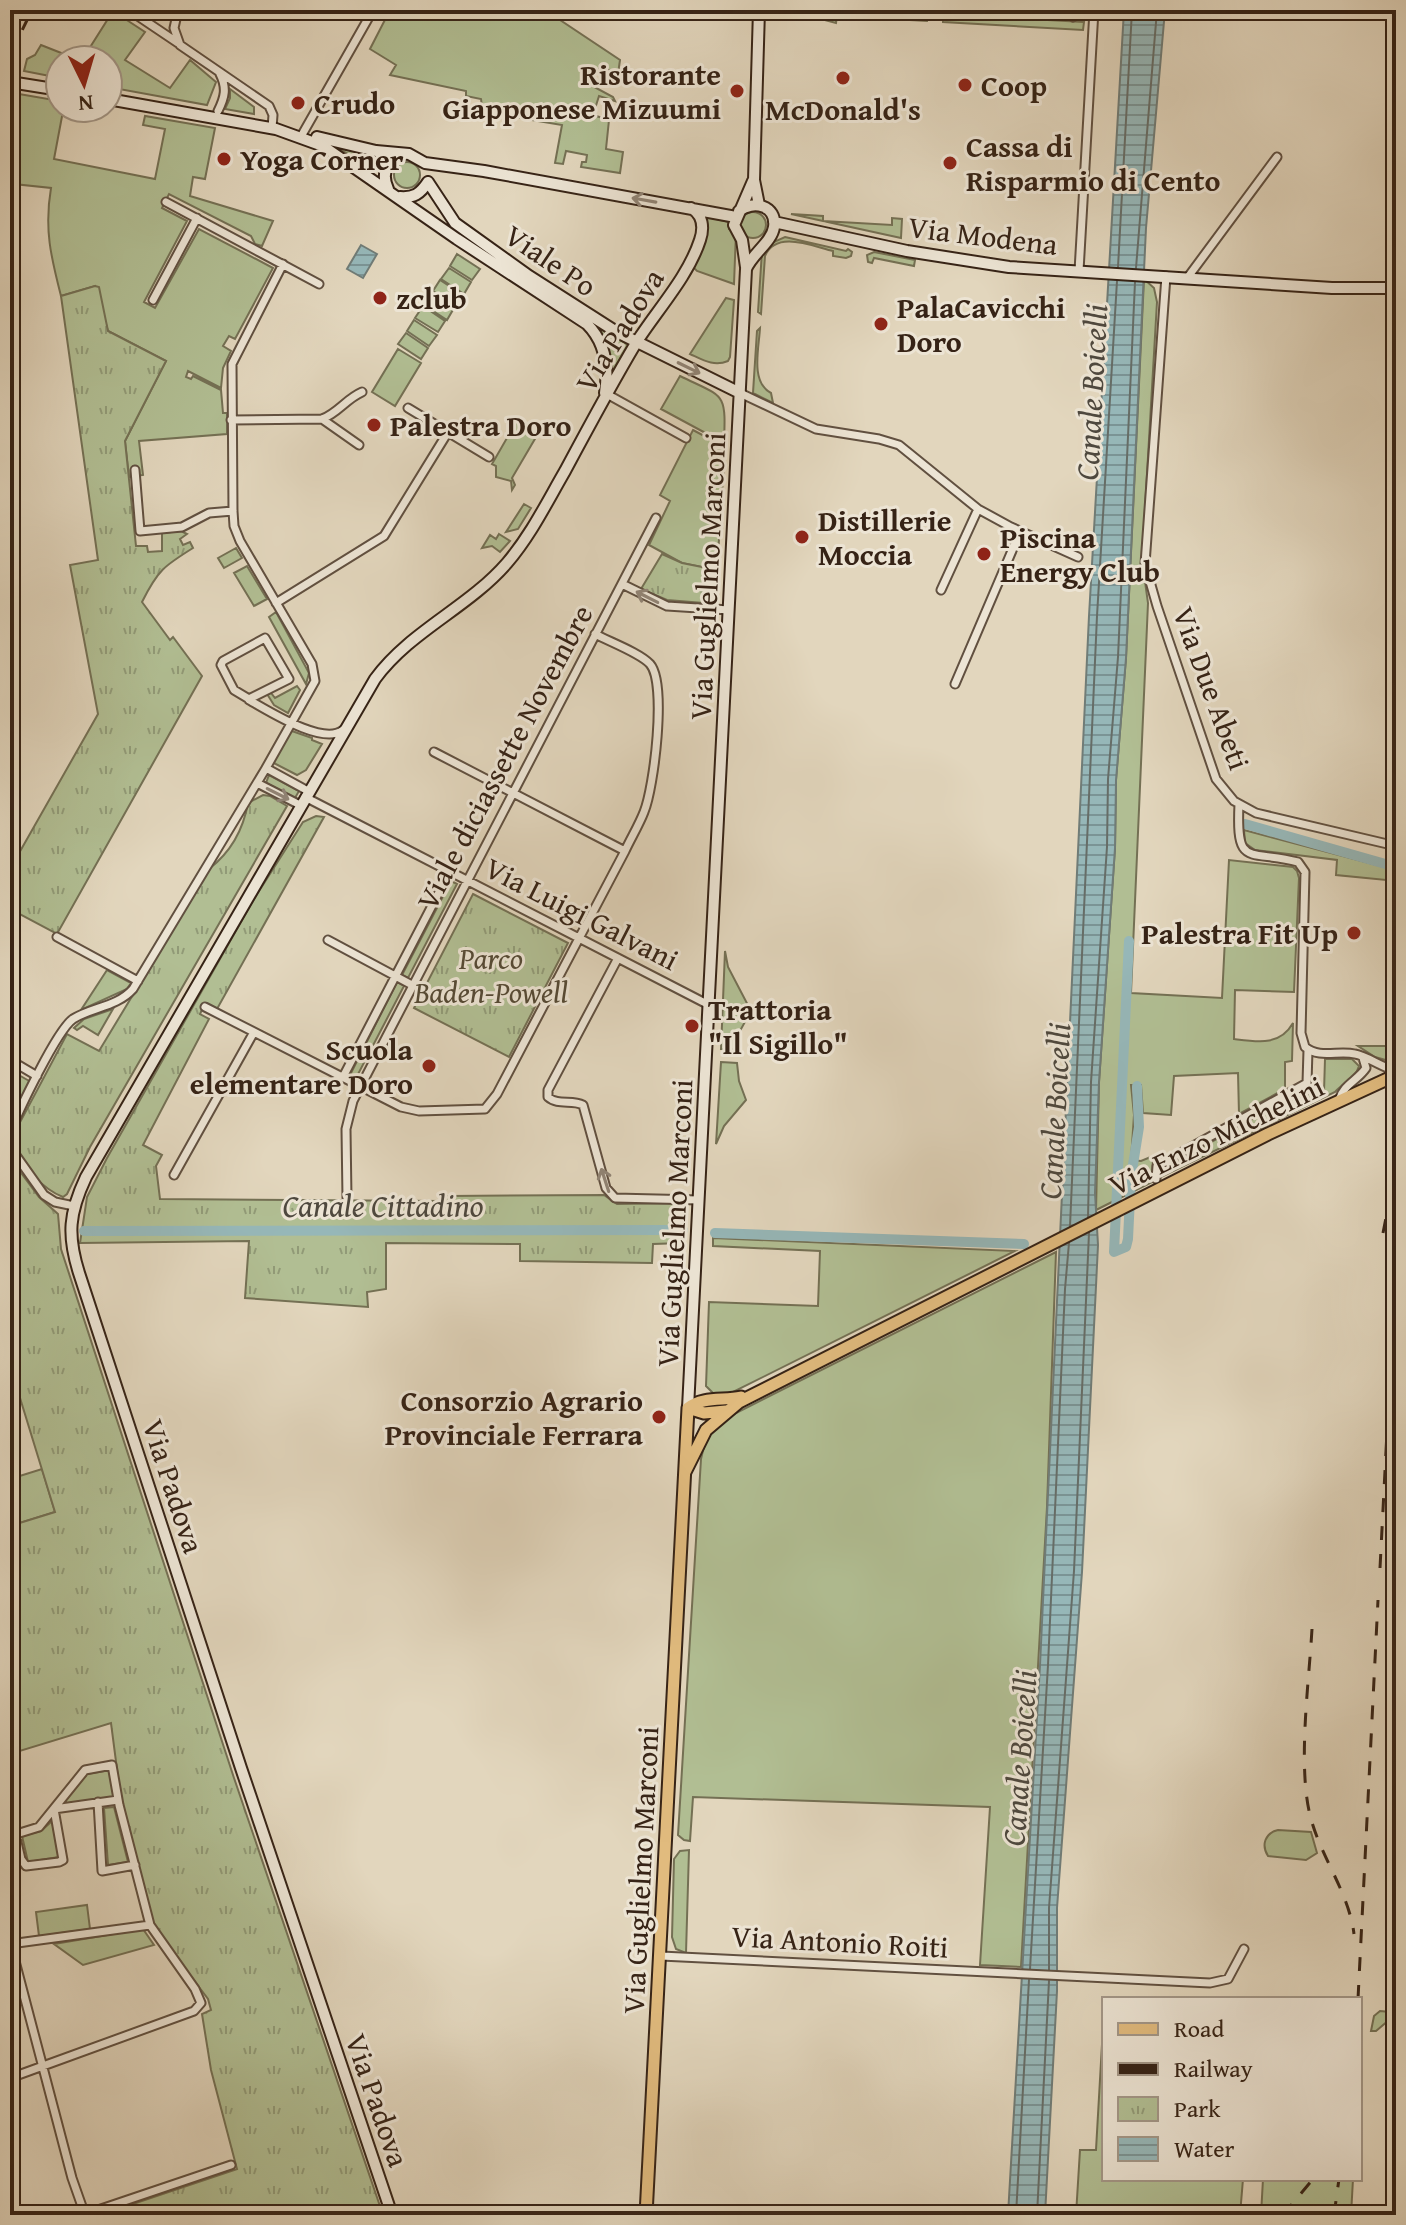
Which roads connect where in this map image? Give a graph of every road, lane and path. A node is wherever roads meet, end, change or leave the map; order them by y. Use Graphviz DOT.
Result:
graph roads {
  1 [pos="129,10"];
  2 [pos="178,10"];
  3 [pos="373,10"];
  4 [pos="759,10"];
  5 [pos="1064,10"];
  6 [pos="1083,10"];
  7 [pos="1094,10"];
  8 [pos="180,45"];
  9 [pos="219,72"];
  10 [pos="10,82"];
  11 [pos="44,87"];
  12 [pos="124,102"];
  13 [pos="218,111"];
  14 [pos="276,129"];
  15 [pos="303,133"];
  16 [pos="413,157"];
  17 [pos="1277,157"];
  18 [pos="754,180"];
  19 [pos="428,182"];
  20 [pos="389,189"];
  21 [pos="398,197"];
  22 [pos="166,202"];
  23 [pos="759,205"];
  24 [pos="691,208"];
  25 [pos="737,214"];
  26 [pos="197,218"];
  27 [pos="774,222"];
  28 [pos="742,240"];
  29 [pos="766,240"];
  30 [pos="283,264"];
  31 [pos="746,269"];
  32 [pos="1079,271"];
  33 [pos="1166,276"];
  34 [pos="1188,277"];
  35 [pos="319,284"];
  36 [pos="1396,288"];
  37 [pos="153,300"];
  38 [pos="637,342"];
  39 [pos="362,392"];
  40 [pos="740,393"];
  41 [pos="606,395"];
  42 [pos="408,408"];
  43 [pos="322,419"];
  44 [pos="231,420"];
  45 [pos="448,432"];
  46 [pos="686,438"];
  47 [pos="359,445"];
  48 [pos="489,457"];
  49 [pos="135,470"];
  50 [pos="978,509"];
  51 [pos="233,511"];
  52 [pos="656,518"];
  53 [pos="1020,532"];
  54 [pos="1078,557"];
  55 [pos="622,584"];
  56 [pos="941,590"];
  57 [pos="276,603"];
  58 [pos="729,610"];
  59 [pos="595,634"];
  60 [pos="955,684"];
  61 [pos="249,699"];
  62 [pos="290,722"];
  63 [pos="345,729"];
  64 [pos="434,752"];
  65 [pos="266,768"];
  66 [pos="257,783"];
  67 [pos="513,792"];
  68 [pos="304,798"];
  69 [pos="1239,804"];
  70 [pos="1396,846"];
  71 [pos="625,851"];
  72 [pos="450,871"];
  73 [pos="466,880"];
  74 [pos="57,937"];
  75 [pos="579,938"];
  76 [pos="328,940"];
  77 [pos="618,958"];
  78 [pos="395,976"];
  79 [pos="138,981"];
  80 [pos="412,985"];
  81 [pos="709,1005"];
  82 [pos="205,1007"];
  83 [pos="254,1032"];
  84 [pos="1308,1050"];
  85 [pos="1363,1058"];
  86 [pos="10,1060"];
  87 [pos="1396,1073"];
  88 [pos="37,1076"];
  89 [pos="343,1077"];
  90 [pos="360,1086"];
  91 [pos="1339,1100"];
  92 [pos="10,1133"];
  93 [pos="10,1147"];
  94 [pos="174,1175"];
  95 [pos="1156,1179"];
  96 [pos="347,1198"];
  97 [pos="699,1200"];
  98 [pos="74,1206"];
  99 [pos="691,1365"];
  100 [pos="760,1392"];
  101 [pos="709,1400"];
  102 [pos="688,1408"];
  103 [pos="726,1411"];
  104 [pos="685,1472"];
  105 [pos="118,1800"];
  106 [pos="98,1802"];
  107 [pos="54,1809"];
  108 [pos="12,1835"];
  109 [pos="135,1865"];
  110 [pos="150,1925"];
  111 [pos="10,1943"];
  112 [pos="1244,1949"];
  113 [pos="661,1956"];
  114 [pos="42,2066"];
  115 [pos="10,2078"];
  116 [pos="231,2165"];
  117 [pos="84,2215"];
  118 [pos="392,2215"];
  119 [pos="646,2215"];
  1 -- 8 [label="street"];
  2 -- 8 [label="street"];
  3 -- 15 [label="street"];
  4 -- 18 [label="main road"];
  5 -- 6 [label="street"];
  7 -- 32 [label="street"];
  8 -- 9 [label="street"];
  9 -- 13 [label="street"];
  9 -- 14 [label="street"];
  10 -- 11 [label="main road"];
  12 -- 14 [label="main road, Viale Po"];
  14 -- 15 [label="main road"];
  14 -- 20 [label="main road, Viale Po"];
  15 -- 16 [label="main road"];
  16 -- 19 [label="main road"];
  16 -- 20 [label="main road"];
  24 -- 16 [label="main road, one-way"];
  17 -- 34 [label="street"];
  18 -- 23 [label="main road"];
  18 -- 25 [label="main road"];
  19 -- 21 [label="main road"];
  19 -- 38 [label="main road, Viale Po"];
  20 -- 21 [label="main road, Viale Po"];
  21 -- 41 [label="main road, Viale Po"];
  22 -- 26 [label="street"];
  23 -- 25 [label="main road"];
  23 -- 27 [label="main road"];
  24 -- 25 [label="main road"];
  24 -- 38 [label="main road, Via Padova"];
  25 -- 28 [label="main road"];
  26 -- 30 [label="street"];
  26 -- 37 [label="street"];
  27 -- 29 [label="main road"];
  27 -- 32 [label="main road, Via Modena"];
  28 -- 29 [label="main road"];
  28 -- 31 [label="main road"];
  29 -- 31 [label="main road"];
  30 -- 35 [label="street"];
  30 -- 44 [label="street"];
  31 -- 40 [label="main road, Via Guglielmo Marconi"];
  32 -- 33 [label="main road, Via Modena"];
  33 -- 34 [label="main road, Via Modena"];
  33 -- 69 [label="street, Via Due Abeti"];
  34 -- 36 [label="main road, Via Modena"];
  38 -- 40 [label="main road, Viale Po, one-way"];
  38 -- 41 [label="main road, Via Padova"];
  39 -- 43 [label="street"];
  40 -- 50 [label="street"];
  40 -- 58 [label="main road, Via Guglielmo Marconi"];
  41 -- 46 [label="street"];
  41 -- 63 [label="main road, Via Padova"];
  42 -- 45 [label="street"];
  43 -- 44 [label="street"];
  43 -- 47 [label="street"];
  44 -- 51 [label="street"];
  45 -- 48 [label="street"];
  45 -- 57 [label="street"];
  49 -- 51 [label="street"];
  50 -- 53 [label="street"];
  50 -- 56 [label="street"];
  51 -- 57 [label="street"];
  52 -- 55 [label="street, Viale diciassette Novembre"];
  53 -- 54 [label="street"];
  53 -- 60 [label="street"];
  58 -- 55 [label="street, one-way"];
  55 -- 59 [label="street, Viale diciassette Novembre"];
  57 -- 62 [label="street"];
  58 -- 81 [label="main road, Via Guglielmo Marconi"];
  59 -- 67 [label="street, Viale diciassette Novembre"];
  59 -- 71 [label="street"];
  61 -- 61 [label="street"];
  61 -- 62 [label="street"];
  62 -- 63 [label="street"];
  62 -- 65 [label="street"];
  63 -- 68 [label="main road, Via Padova"];
  64 -- 67 [label="street"];
  65 -- 66 [label="street"];
  65 -- 68 [label="street"];
  66 -- 68 [label="street, one-way"];
  66 -- 79 [label="street"];
  67 -- 71 [label="street"];
  67 -- 73 [label="street, Viale diciassette Novembre"];
  68 -- 72 [label="street, Via Luigi Galvani"];
  68 -- 98 [label="main road, Via Padova"];
  69 -- 70 [label="street, Via Due Abeti"];
  69 -- 84 [label="street"];
  71 -- 75 [label="street"];
  72 -- 73 [label="street, Via Luigi Galvani"];
  72 -- 78 [label="street, Viale diciassette Novembre"];
  73 -- 75 [label="street, Via Luigi Galvani"];
  73 -- 80 [label="street, Viale diciassette Novembre"];
  74 -- 79 [label="street"];
  75 -- 77 [label="street, Via Luigi Galvani"];
  75 -- 90 [label="street"];
  76 -- 78 [label="street"];
  77 -- 81 [label="street, Via Luigi Galvani"];
  97 -- 77 [label="street, one-way"];
  78 -- 80 [label="street"];
  78 -- 89 [label="street, Viale diciassette Novembre"];
  79 -- 88 [label="street"];
  80 -- 90 [label="street, Viale diciassette Novembre"];
  81 -- 97 [label="main road, Via Guglielmo Marconi"];
  82 -- 83 [label="street"];
  83 -- 89 [label="street"];
  83 -- 94 [label="street"];
  84 -- 85 [label="street"];
  84 -- 95 [label="street"];
  85 -- 87 [label="street"];
  85 -- 91 [label="street"];
  86 -- 88 [label="street"];
  87 -- 91 [label="main road, Via Enzo Michelini"];
  88 -- 92 [label="street"];
  89 -- 90 [label="street"];
  90 -- 96 [label="street, Viale diciassette Novembre"];
  91 -- 100 [label="main road, Via Enzo Michelini"];
  93 -- 98 [label="street"];
  97 -- 99 [label="main road, Via Guglielmo Marconi"];
  98 -- 118 [label="main road, Via Padova"];
  99 -- 101 [label="main road"];
  99 -- 102 [label="main road, Via Guglielmo Marconi"];
  100 -- 101 [label="main road, Via Enzo Michelini"];
  100 -- 103 [label="main road, Via Enzo Michelini"];
  101 -- 102 [label="main road, Via Enzo Michelini"];
  102 -- 103 [label="main road"];
  102 -- 104 [label="main road, Via Guglielmo Marconi"];
  103 -- 104 [label="main road, Via Enzo Michelini"];
  104 -- 113 [label="main road, Via Guglielmo Marconi"];
  105 -- 106 [label="street"];
  105 -- 107 [label="street"];
  105 -- 109 [label="street"];
  106 -- 107 [label="street"];
  106 -- 109 [label="street"];
  107 -- 108 [label="street"];
  107 -- 108 [label="street"];
  109 -- 110 [label="street"];
  110 -- 111 [label="street"];
  110 -- 114 [label="street"];
  111 -- 114 [label="street"];
  112 -- 113 [label="street, Via Antonio Roiti"];
  113 -- 119 [label="main road, Via Guglielmo Marconi"];
  114 -- 115 [label="street"];
  114 -- 117 [label="street"];
  116 -- 117 [label="street"];
}
